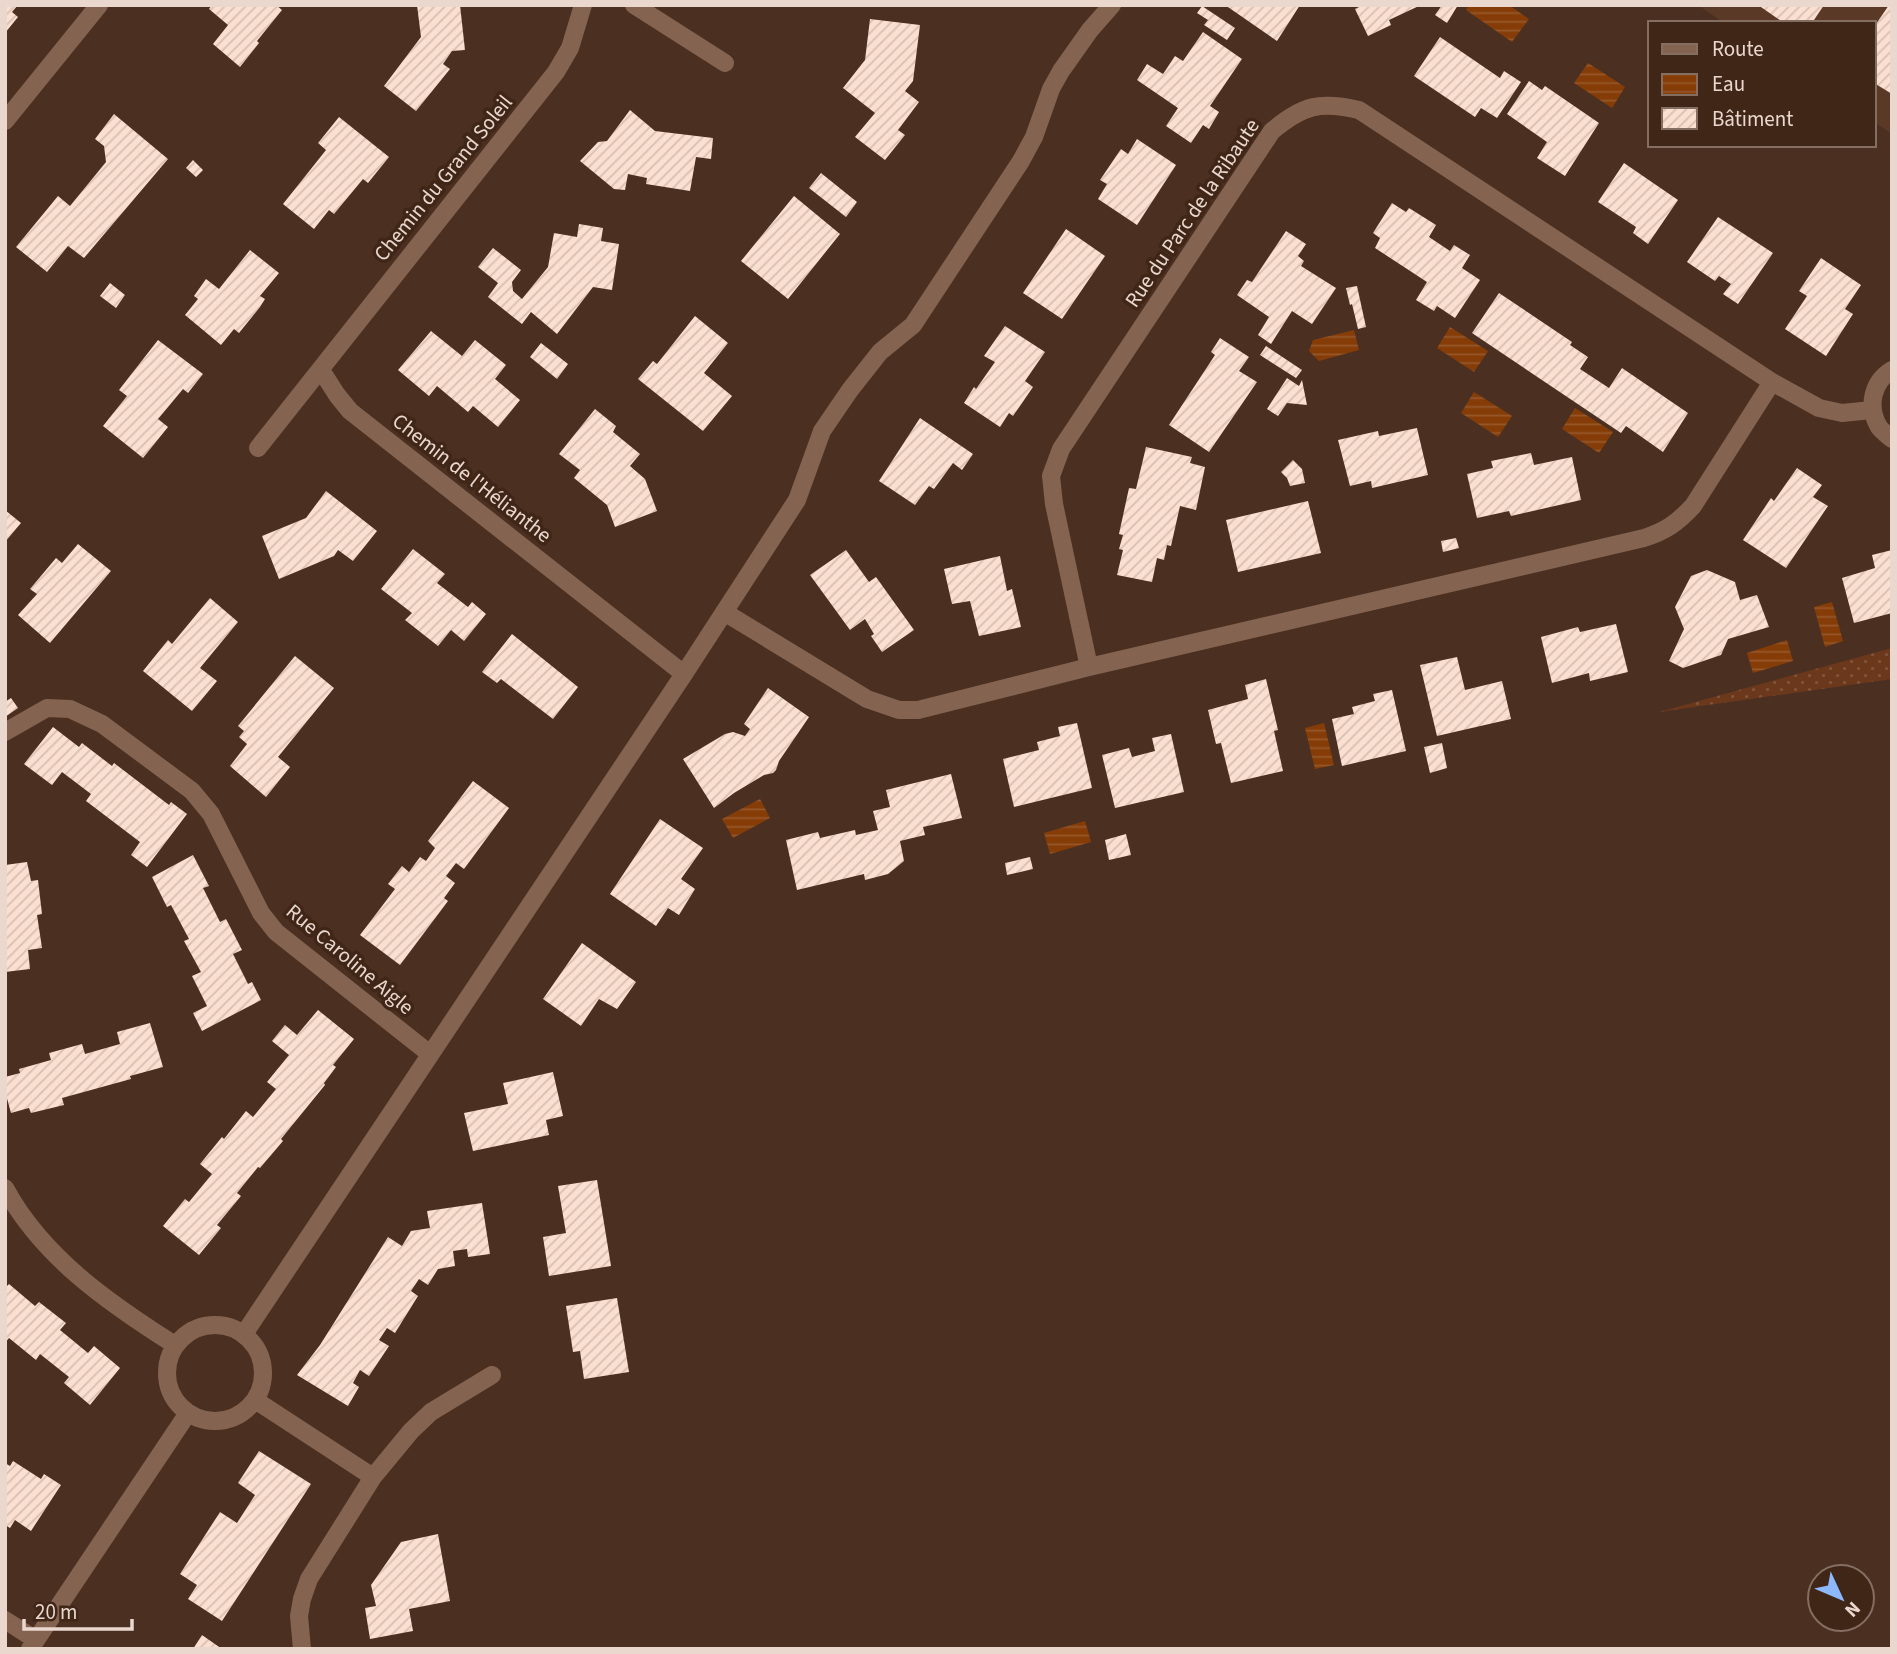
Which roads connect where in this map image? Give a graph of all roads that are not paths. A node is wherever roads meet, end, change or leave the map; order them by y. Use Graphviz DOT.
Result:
graph roads {
  1 [pos="100,5"];
  2 [pos="583,5"];
  3 [pos="634,5"];
  4 [pos="1112,5"];
  5 [pos="725,63"];
  6 [pos="5,121"];
  7 [pos="321,370"];
  8 [pos="1892,370"];
  9 [pos="1772,382"];
  10 [pos="1872,410"];
  11 [pos="1892,439"];
  12 [pos="258,448"];
  13 [pos="724,612"];
  14 [pos="1089,667"];
  15 [pos="684,674"];
  16 [pos="5,732"];
  17 [pos="430,1054"];
  18 [pos="5,1188"];
  19 [pos="244,1334"];
  20 [pos="176,1345"];
  21 [pos="492,1375"];
  22 [pos="255,1401"];
  23 [pos="188,1413"];
  24 [pos="373,1477"];
  25 [pos="5,1620"];
  26 [pos="33,1644"];
  27 [pos="302,1649"];
  1 -- 6 [label="street"];
  2 -- 7 [label="street, Chemin du Grand Soleil"];
  3 -- 5 [label="street"];
  4 -- 13 [label="street"];
  7 -- 12 [label="street"];
  7 -- 15 [label="street, Chemin de l'Hélianthe"];
  8 -- 10 [label="street"];
  9 -- 10 [label="street, Rue du Parc de la Ribaute"];
  9 -- 14 [label="street"];
  9 -- 14 [label="street, Rue du Parc de la Ribaute"];
  10 -- 11 [label="street"];
  13 -- 14 [label="street"];
  13 -- 15 [label="street"];
  15 -- 17 [label="street"];
  16 -- 17 [label="street, Rue Caroline Aigle"];
  17 -- 19 [label="street"];
  18 -- 20 [label="street"];
  19 -- 20 [label="street"];
  19 -- 22 [label="street"];
  20 -- 23 [label="street"];
  21 -- 24 [label="street"];
  22 -- 23 [label="street"];
  22 -- 24 [label="street"];
  23 -- 26 [label="street"];
  24 -- 27 [label="street"];
  25 -- 26 [label="street"];
}
